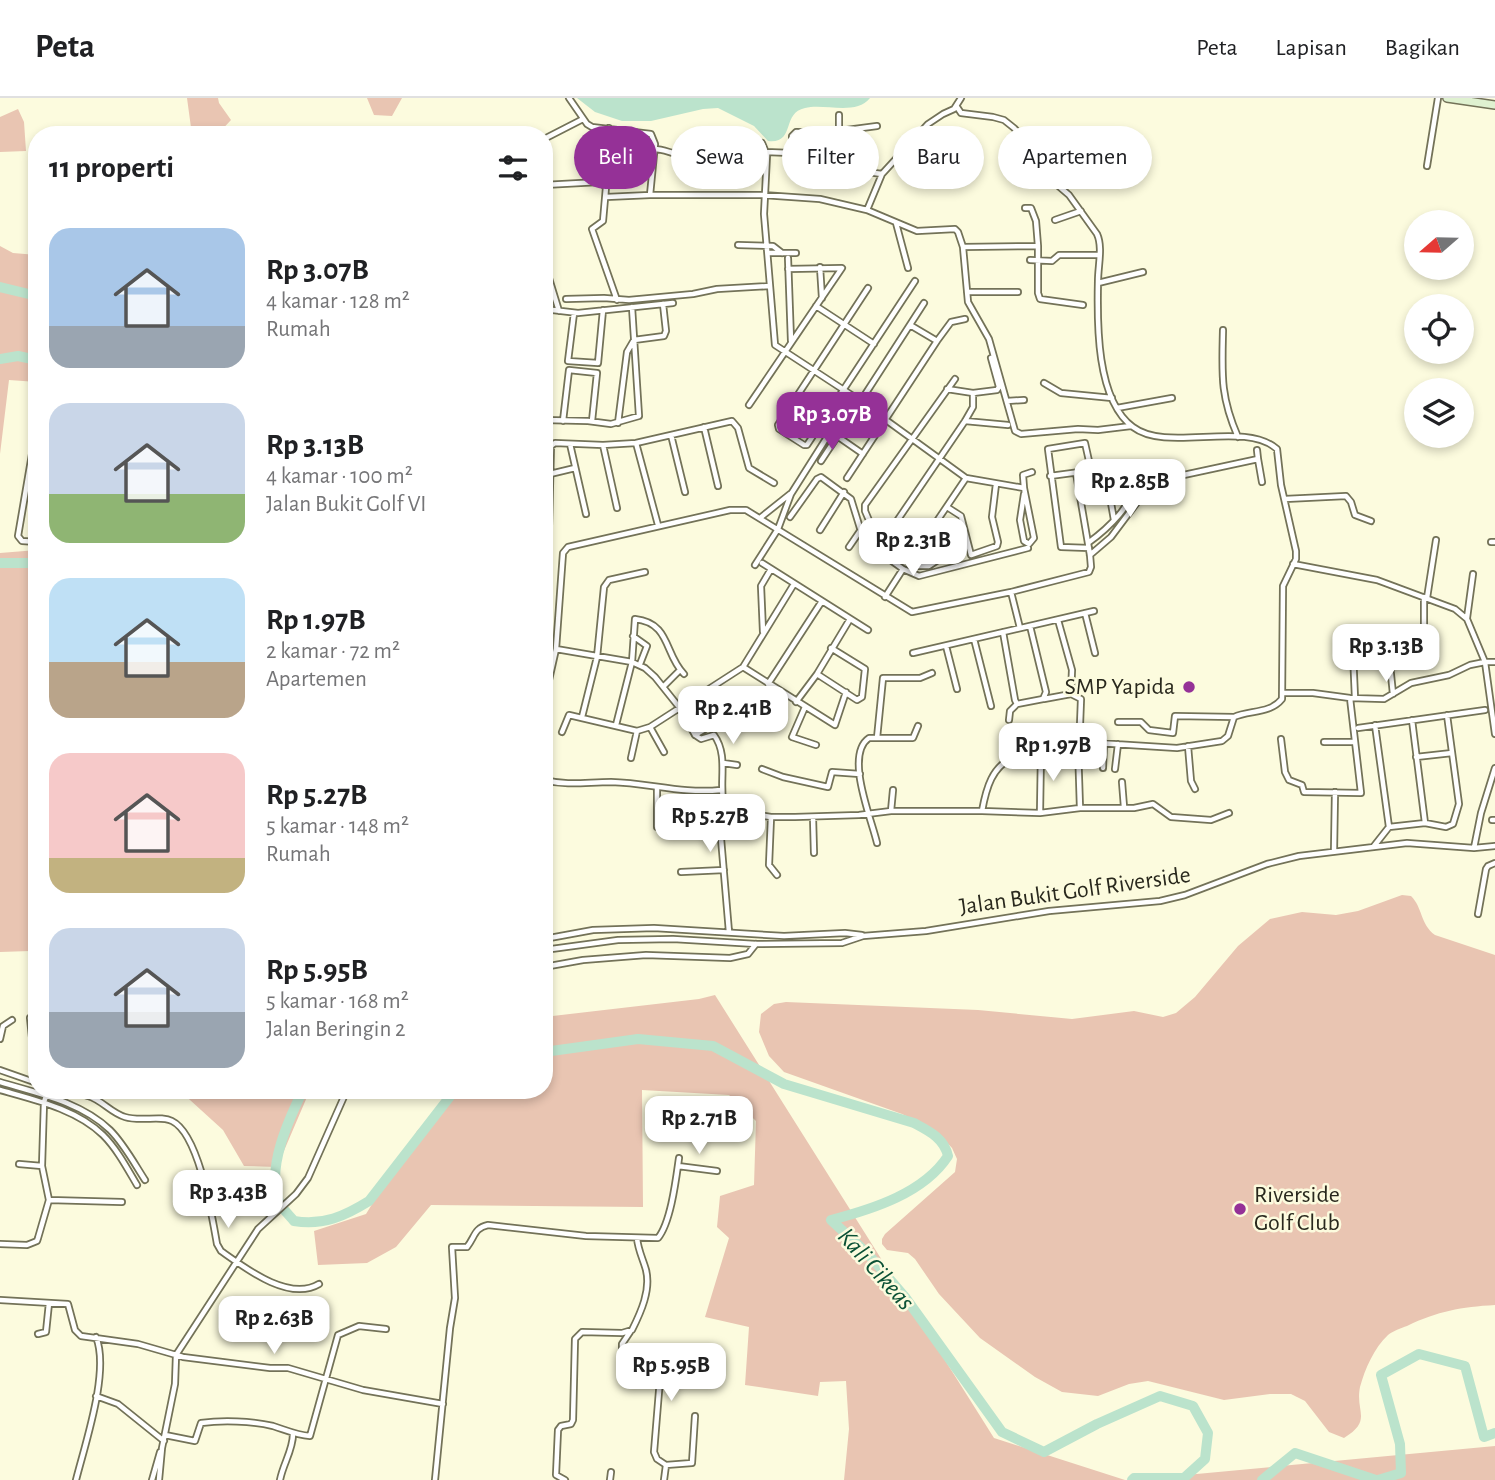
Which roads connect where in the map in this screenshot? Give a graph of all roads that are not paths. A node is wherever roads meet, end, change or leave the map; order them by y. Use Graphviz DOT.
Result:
graph roads {
  1 [pos="569,98"];
  2 [pos="960,98"];
  3 [pos="1438,98"];
  4 [pos="1447,98"];
  5 [pos="1495,105"];
  6 [pos="957,107"];
  7 [pos="839,115"];
  8 [pos="583,119"];
  9 [pos="591,126"];
  10 [pos="839,126"];
  11 [pos="553,134"];
  12 [pos="1427,166"];
  13 [pos="879,174"];
  14 [pos="883,174"];
  15 [pos="574,183"];
  16 [pos="553,185"];
  17 [pos="606,189"];
  18 [pos="651,189"];
  19 [pos="763,189"];
  20 [pos="650,195"];
  21 [pos="763,195"];
  22 [pos="606,197"];
  23 [pos="1026,208"];
  24 [pos="867,210"];
  25 [pos="1082,211"];
  26 [pos="1055,220"];
  27 [pos="896,223"];
  28 [pos="738,245"];
  29 [pos="767,245"];
  30 [pos="1038,246"];
  31 [pos="962,247"];
  32 [pos="768,253"];
  33 [pos="782,253"];
  34 [pos="796,253"];
  35 [pos="1099,255"];
  36 [pos="788,258"];
  37 [pos="1030,260"];
  38 [pos="1038,260"];
  39 [pos="820,267"];
  40 [pos="908,268"];
  41 [pos="788,269"];
  42 [pos="1143,272"];
  43 [pos="915,281"];
  44 [pos="1098,283"];
  45 [pos="770,286"];
  46 [pos="868,288"];
  47 [pos="553,291"];
  48 [pos="967,292"];
  49 [pos="1018,292"];
  50 [pos="822,298"];
  51 [pos="566,299"];
  52 [pos="617,300"];
  53 [pos="673,303"];
  54 [pos="924,303"];
  55 [pos="663,304"];
  56 [pos="1083,305"];
  57 [pos="816,306"];
  58 [pos="632,307"];
  59 [pos="553,310"];
  60 [pos="603,310"];
  61 [pos="559,311"];
  62 [pos="574,313"];
  63 [pos="965,319"];
  64 [pos="844,325"];
  65 [pos="910,325"];
  66 [pos="1223,330"];
  67 [pos="634,340"];
  68 [pos="791,341"];
  69 [pos="937,341"];
  70 [pos="874,344"];
  71 [pos="784,351"];
  72 [pos="991,358"];
  73 [pos="814,371"];
  74 [pos="955,379"];
  75 [pos="1044,383"];
  76 [pos="947,389"];
  77 [pos="843,391"];
  78 [pos="973,393"];
  79 [pos="853,396"];
  80 [pos="863,396"];
  81 [pos="1112,398"];
  82 [pos="1172,398"];
  83 [pos="1024,400"];
  84 [pos="1007,401"];
  85 [pos="749,405"];
  86 [pos="973,407"];
  87 [pos="1117,408"];
  88 [pos="852,414"];
  89 [pos="553,420"];
  90 [pos="563,421"];
  91 [pos="592,421"];
  92 [pos="885,421"];
  93 [pos="965,421"];
  94 [pos="975,422"];
  95 [pos="618,423"];
  96 [pos="1008,425"];
  97 [pos="1131,426"];
  98 [pos="704,427"];
  99 [pos="671,435"];
  100 [pos="837,436"];
  101 [pos="1238,438"];
  102 [pos="914,439"];
  103 [pos="636,443"];
  104 [pos="553,444"];
  105 [pos="570,444"];
  106 [pos="603,445"];
  107 [pos="1257,450"];
  108 [pos="863,454"];
  109 [pos="939,458"];
  110 [pos="1258,459"];
  111 [pos="821,461"];
  112 [pos="1117,467"];
  113 [pos="575,468"];
  114 [pos="1105,469"];
  115 [pos="1091,470"];
  116 [pos="28,472"];
  117 [pos="1032,472"];
  118 [pos="553,473"];
  119 [pos="1076,473"];
  120 [pos="1050,476"];
  121 [pos="847,478"];
  122 [pos="966,478"];
  123 [pos="1134,478"];
  124 [pos="1262,482"];
  125 [pos="774,483"];
  126 [pos="996,484"];
  127 [pos="718,486"];
  128 [pos="1024,491"];
  129 [pos="685,492"];
  130 [pos="844,492"];
  131 [pos="791,494"];
  132 [pos="1285,499"];
  133 [pos="947,507"];
  134 [pos="617,508"];
  135 [pos="586,514"];
  136 [pos="790,517"];
  137 [pos="760,518"];
  138 [pos="1114,521"];
  139 [pos="1371,521"];
  140 [pos="658,525"];
  141 [pos="778,528"];
  142 [pos="820,530"];
  143 [pos="860,530"];
  144 [pos="932,531"];
  145 [pos="1436,540"];
  146 [pos="28,541"];
  147 [pos="1088,546"];
  148 [pos="849,547"];
  149 [pos="1028,548"];
  150 [pos="1090,555"];
  151 [pos="762,563"];
  152 [pos="1293,564"];
  153 [pos="755,565"];
  154 [pos="771,569"];
  155 [pos="903,569"];
  156 [pos="645,572"];
  157 [pos="1473,574"];
  158 [pos="794,584"];
  159 [pos="1012,592"];
  160 [pos="885,597"];
  161 [pos="1425,597"];
  162 [pos="822,601"];
  163 [pos="1094,611"];
  164 [pos="1085,613"];
  165 [pos="1467,618"];
  166 [pos="850,619"];
  167 [pos="1058,620"];
  168 [pos="1030,626"];
  169 [pos="1020,628"];
  170 [pos="868,630"];
  171 [pos="1352,630"];
  172 [pos="1003,632"];
  173 [pos="763,633"];
  174 [pos="633,636"];
  175 [pos="975,639"];
  176 [pos="946,646"];
  177 [pos="1423,646"];
  178 [pos="831,648"];
  179 [pos="556,649"];
  180 [pos="913,653"];
  181 [pos="1095,653"];
  182 [pos="597,657"];
  183 [pos="553,662"];
  184 [pos="632,662"];
  185 [pos="1485,662"];
  186 [pos="1495,662"];
  187 [pos="1390,664"];
  188 [pos="639,665"];
  189 [pos="743,667"];
  190 [pos="932,673"];
  191 [pos="817,674"];
  192 [pos="768,684"];
  193 [pos="663,687"];
  194 [pos="774,688"];
  195 [pos="957,689"];
  196 [pos="845,692"];
  197 [pos="1283,693"];
  198 [pos="1071,694"];
  199 [pos="1392,695"];
  200 [pos="1352,698"];
  201 [pos="1043,699"];
  202 [pos="796,702"];
  203 [pos="1017,704"];
  204 [pos="991,706"];
  205 [pos="679,707"];
  206 [pos="805,707"];
  207 [pos="1485,710"];
  208 [pos="1447,715"];
  209 [pos="582,717"];
  210 [pos="1234,717"];
  211 [pos="1009,720"];
  212 [pos="1412,720"];
  213 [pos="1118,722"];
  214 [pos="616,725"];
  215 [pos="712,725"];
  216 [pos="1080,725"];
  217 [pos="1375,725"];
  218 [pos="918,726"];
  219 [pos="650,727"];
  220 [pos="1056,728"];
  221 [pos="1357,728"];
  222 [pos="637,731"];
  223 [pos="562,732"];
  224 [pos="1495,734"];
  225 [pos="695,735"];
  226 [pos="714,735"];
  227 [pos="877,738"];
  228 [pos="1281,738"];
  229 [pos="1324,742"];
  230 [pos="1354,742"];
  231 [pos="1104,743"];
  232 [pos="1118,744"];
  233 [pos="816,745"];
  234 [pos="1188,746"];
  235 [pos="1078,747"];
  236 [pos="1052,751"];
  237 [pos="664,752"];
  238 [pos="1041,752"];
  239 [pos="1452,752"];
  240 [pos="1416,757"];
  241 [pos="631,758"];
  242 [pos="723,764"];
  243 [pos="737,765"];
  244 [pos="1102,768"];
  245 [pos="1495,768"];
  246 [pos="762,769"];
  247 [pos="1115,769"];
  248 [pos="860,774"];
  249 [pos="553,782"];
  250 [pos="1122,782"];
  251 [pos="657,788"];
  252 [pos="1195,789"];
  253 [pos="721,790"];
  254 [pos="893,790"];
  255 [pos="1335,792"];
  256 [pos="1124,807"];
  257 [pos="1080,808"];
  258 [pos="725,810"];
  259 [pos="891,811"];
  260 [pos="979,812"];
  261 [pos="1040,813"];
  262 [pos="1229,813"];
  263 [pos="868,814"];
  264 [pos="771,817"];
  265 [pos="813,817"];
  266 [pos="977,821"];
  267 [pos="1425,823"];
  268 [pos="657,827"];
  269 [pos="1389,827"];
  270 [pos="877,843"];
  271 [pos="1495,846"];
  272 [pos="1374,847"];
  273 [pos="1474,848"];
  274 [pos="1334,851"];
  275 [pos="814,853"];
  276 [pos="1495,863"];
  277 [pos="724,870"];
  278 [pos="681,872"];
  279 [pos="777,875"];
  280 [pos="1478,914"];
  281 [pos="729,932"];
  282 [pos="863,936"];
  283 [pos="553,937"];
  284 [pos="756,944"];
  285 [pos="553,949"];
  286 [pos="553,965"];
  287 [pos="12,1020"];
  288 [pos="0,1038"];
  289 [pos="0,1070"];
  290 [pos="0,1082"];
  291 [pos="28,1083"];
  292 [pos="28,1086"];
  293 [pos="0,1090"];
  294 [pos="28,1098"];
  295 [pos="33,1099"];
  296 [pos="45,1099"];
  297 [pos="54,1099"];
  298 [pos="94,1099"];
  299 [pos="343,1099"];
  300 [pos="44,1102"];
  301 [pos="679,1158"];
  302 [pos="19,1164"];
  303 [pos="42,1166"];
  304 [pos="678,1166"];
  305 [pos="717,1171"];
  306 [pos="145,1180"];
  307 [pos="137,1185"];
  308 [pos="49,1200"];
  309 [pos="122,1202"];
  310 [pos="637,1238"];
  311 [pos="0,1244"];
  312 [pos="237,1260"];
  313 [pos="319,1284"];
  314 [pos="0,1300"];
  315 [pos="50,1303"];
  316 [pos="386,1329"];
  317 [pos="632,1330"];
  318 [pos="38,1335"];
  319 [pos="96,1337"];
  320 [pos="176,1355"];
  321 [pos="327,1379"];
  322 [pos="96,1396"];
  323 [pos="443,1404"];
  324 [pos="695,1416"];
  325 [pos="293,1434"];
  326 [pos="164,1438"];
  327 [pos="162,1448"];
  328 [pos="666,1465"];
  329 [pos="611,1472"];
  330 [pos="76,1480"];
  331 [pos="152,1480"];
  332 [pos="159,1480"];
  333 [pos="280,1480"];
  334 [pos="435,1480"];
  335 [pos="565,1480"];
  336 [pos="610,1480"];
  337 [pos="664,1480"];
  1 -- 8 [label="street"];
  2 -- 6 [label="street"];
  3 -- 12 [label="street"];
  4 -- 5 [label="street"];
  6 -- 14 [label="street"];
  6 -- 25 [label="street"];
  7 -- 10 [label="street"];
  8 -- 9 [label="street"];
  8 -- 11 [label="street"];
  13 -- 14 [label="street"];
  14 -- 24 [label="street"];
  15 -- 16 [label="street"];
  17 -- 22 [label="street"];
  18 -- 20 [label="street"];
  19 -- 21 [label="street"];
  20 -- 21 [label="street"];
  20 -- 22 [label="street"];
  21 -- 24 [label="street"];
  21 -- 29 [label="street"];
  22 -- 52 [label="street"];
  23 -- 30 [label="street"];
  24 -- 27 [label="street"];
  25 -- 26 [label="street"];
  25 -- 35 [label="street"];
  27 -- 31 [label="street"];
  27 -- 40 [label="street"];
  28 -- 29 [label="street"];
  29 -- 32 [label="street"];
  29 -- 33 [label="street"];
  30 -- 31 [label="street"];
  30 -- 38 [label="street"];
  31 -- 48 [label="street"];
  32 -- 33 [label="street"];
  32 -- 45 [label="street"];
  33 -- 34 [label="street"];
  35 -- 38 [label="street"];
  35 -- 44 [label="street"];
  36 -- 41 [label="street"];
  37 -- 38 [label="street"];
  38 -- 56 [label="street"];
  39 -- 41 [label="street"];
  39 -- 50 [label="street"];
  39 -- 50 [label="street"];
  41 -- 68 [label="street"];
  42 -- 44 [label="street"];
  43 -- 70 [label="street"];
  44 -- 81 [label="street"];
  45 -- 52 [label="street"];
  45 -- 71 [label="street"];
  46 -- 64 [label="street"];
  47 -- 61 [label="street"];
  48 -- 49 [label="street"];
  48 -- 84 [label="street"];
  50 -- 57 [label="street"];
  51 -- 52 [label="street"];
  53 -- 55 [label="street"];
  54 -- 65 [label="street"];
  55 -- 58 [label="street"];
  55 -- 67 [label="street"];
  57 -- 64 [label="street"];
  57 -- 68 [label="street"];
  58 -- 60 [label="street"];
  58 -- 67 [label="street"];
  59 -- 61 [label="street"];
  60 -- 62 [label="street"];
  60 -- 62 [label="street"];
  61 -- 62 [label="street"];
  63 -- 69 [label="street"];
  64 -- 70 [label="street"];
  64 -- 73 [label="street"];
  65 -- 69 [label="street"];
  65 -- 80 [label="street"];
  66 -- 101 [label="street"];
  67 -- 95 [label="street"];
  67 -- 95 [label="street"];
  68 -- 71 [label="street"];
  69 -- 92 [label="street"];
  70 -- 77 [label="street"];
  71 -- 73 [label="street"];
  71 -- 85 [label="street"];
  72 -- 78 [label="street"];
  73 -- 77 [label="street"];
  73 -- 77 [label="street"];
  74 -- 76 [label="street"];
  75 -- 81 [label="street"];
  76 -- 78 [label="street"];
  76 -- 102 [label="street"];
  77 -- 79 [label="street"];
  78 -- 86 [label="street"];
  79 -- 92 [label="street"];
  79 -- 131 [label="street"];
  81 -- 87 [label="street"];
  82 -- 87 [label="street"];
  83 -- 84 [label="street"];
  84 -- 97 [label="street"];
  86 -- 93 [label="street"];
  86 -- 94 [label="street"];
  87 -- 97 [label="street"];
  88 -- 100 [label="street"];
  89 -- 90 [label="street"];
  90 -- 91 [label="street"];
  90 -- 91 [label="street"];
  91 -- 95 [label="street"];
  92 -- 102 [label="street"];
  92 -- 108 [label="street"];
  93 -- 94 [label="street"];
  93 -- 109 [label="street"];
  94 -- 96 [label="street"];
  97 -- 101 [label="street"];
  98 -- 99 [label="street"];
  98 -- 125 [label="street"];
  98 -- 127 [label="street"];
  99 -- 103 [label="street"];
  99 -- 129 [label="street"];
  100 -- 108 [label="street"];
  100 -- 111 [label="street"];
  101 -- 132 [label="street"];
  102 -- 109 [label="street"];
  102 -- 109 [label="street"];
  103 -- 106 [label="street"];
  103 -- 140 [label="street"];
  104 -- 105 [label="street"];
  105 -- 106 [label="street"];
  105 -- 113 [label="street"];
  106 -- 134 [label="street"];
  107 -- 110 [label="street"];
  108 -- 121 [label="street"];
  109 -- 122 [label="street"];
  110 -- 124 [label="street"];
  110 -- 150 [label="street"];
  112 -- 114 [label="street"];
  113 -- 118 [label="street"];
  113 -- 135 [label="street"];
  114 -- 115 [label="street"];
  114 -- 138 [label="street"];
  115 -- 119 [label="street"];
  115 -- 120 [label="street"];
  116 -- 146 [label="street"];
  117 -- 128 [label="street"];
  119 -- 120 [label="street"];
  119 -- 147 [label="street"];
  120 -- 147 [label="street"];
  122 -- 126 [label="street"];
  122 -- 133 [label="street"];
  123 -- 138 [label="street"];
  126 -- 128 [label="street"];
  126 -- 133 [label="street"];
  128 -- 128 [label="street"];
  130 -- 136 [label="street"];
  130 -- 142 [label="street"];
  130 -- 143 [label="street"];
  131 -- 137 [label="street"];
  131 -- 141 [label="street"];
  132 -- 139 [label="street"];
  132 -- 152 [label="street"];
  133 -- 144 [label="street"];
  137 -- 140 [label="street"];
  137 -- 141 [label="street"];
  138 -- 147 [label="street"];
  140 -- 179 [label="street"];
  141 -- 153 [label="street"];
  141 -- 160 [label="street"];
  143 -- 148 [label="street"];
  143 -- 155 [label="street"];
  144 -- 144 [label="street"];
  145 -- 161 [label="street"];
  147 -- 150 [label="street"];
  149 -- 155 [label="street"];
  150 -- 159 [label="street"];
  151 -- 154 [label="street"];
  152 -- 161 [label="street"];
  152 -- 197 [label="street"];
  154 -- 158 [label="street"];
  154 -- 173 [label="street"];
  155 -- 160 [label="street"];
  156 -- 182 [label="street"];
  157 -- 165 [label="street"];
  158 -- 162 [label="street"];
  158 -- 173 [label="street"];
  159 -- 160 [label="street"];
  159 -- 169 [label="street"];
  161 -- 165 [label="street"];
  161 -- 177 [label="street"];
  162 -- 166 [label="street"];
  162 -- 192 [label="street"];
  163 -- 164 [label="street"];
  164 -- 167 [label="street"];
  164 -- 181 [label="street"];
  165 -- 185 [label="street"];
  166 -- 170 [label="street"];
  166 -- 178 [label="street"];
  167 -- 168 [label="street"];
  167 -- 198 [label="street"];
  168 -- 169 [label="street"];
  168 -- 201 [label="street"];
  169 -- 172 [label="street"];
  171 -- 200 [label="street"];
  172 -- 175 [label="street"];
  172 -- 203 [label="street"];
  173 -- 189 [label="street"];
  174 -- 184 [label="street"];
  174 -- 188 [label="street"];
  174 -- 193 [label="street"];
  175 -- 176 [label="street"];
  175 -- 204 [label="street"];
  176 -- 180 [label="street"];
  176 -- 195 [label="street"];
  178 -- 191 [label="street"];
  178 -- 196 [label="street"];
  179 -- 182 [label="street"];
  179 -- 183 [label="street"];
  182 -- 184 [label="street"];
  182 -- 209 [label="street"];
  184 -- 188 [label="street"];
  184 -- 214 [label="street"];
  185 -- 186 [label="street"];
  185 -- 199 [label="street"];
  185 -- 224 [label="street"];
  187 -- 199 [label="street"];
  188 -- 193 [label="street"];
  189 -- 192 [label="street"];
  189 -- 205 [label="street"];
  190 -- 227 [label="street"];
  191 -- 196 [label="street"];
  191 -- 202 [label="street"];
  192 -- 194 [label="street"];
  193 -- 205 [label="street"];
  194 -- 202 [label="street"];
  194 -- 215 [label="street"];
  196 -- 206 [label="street"];
  197 -- 200 [label="street"];
  197 -- 210 [label="street"];
  198 -- 201 [label="street"];
  198 -- 216 [label="street"];
  199 -- 200 [label="street"];
  200 -- 230 [label="street"];
  201 -- 203 [label="street"];
  202 -- 206 [label="street"];
  203 -- 211 [label="street"];
  205 -- 219 [label="street"];
  205 -- 225 [label="street"];
  206 -- 233 [label="street"];
  207 -- 208 [label="street"];
  208 -- 212 [label="street"];
  208 -- 239 [label="street"];
  209 -- 214 [label="street"];
  209 -- 223 [label="street"];
  210 -- 213 [label="street"];
  210 -- 234 [label="street"];
  212 -- 217 [label="street"];
  212 -- 240 [label="street"];
  214 -- 222 [label="street"];
  215 -- 225 [label="street"];
  215 -- 226 [label="street"];
  217 -- 221 [label="street"];
  217 -- 269 [label="street"];
  218 -- 227 [label="street"];
  219 -- 222 [label="street"];
  219 -- 237 [label="street"];
  220 -- 236 [label="street"];
  222 -- 241 [label="street"];
  225 -- 226 [label="street"];
  226 -- 242 [label="street"];
  227 -- 248 [label="street"];
  228 -- 255 [label="street"];
  229 -- 230 [label="street"];
  230 -- 255 [label="street"];
  231 -- 232 [label="street"];
  231 -- 235 [label="street"];
  231 -- 244 [label="street"];
  232 -- 234 [label="street"];
  232 -- 247 [label="street"];
  234 -- 252 [label="street"];
  235 -- 236 [label="street"];
  235 -- 257 [label="street"];
  236 -- 238 [label="street"];
  238 -- 260 [label="street"];
  238 -- 261 [label="street"];
  239 -- 240 [label="street"];
  239 -- 267 [label="street"];
  240 -- 267 [label="street"];
  242 -- 243 [label="street"];
  242 -- 253 [label="street"];
  245 -- 273 [label="street"];
  246 -- 248 [label="street"];
  248 -- 263 [label="street"];
  249 -- 251 [label="street"];
  250 -- 256 [label="street"];
  251 -- 253 [label="street"];
  251 -- 268 [label="street"];
  253 -- 258 [label="street"];
  254 -- 259 [label="street"];
  255 -- 274 [label="street"];
  256 -- 257 [label="street"];
  256 -- 262 [label="street"];
  257 -- 261 [label="street"];
  258 -- 264 [label="street"];
  258 -- 277 [label="street"];
  259 -- 260 [label="street"];
  259 -- 263 [label="street"];
  260 -- 261 [label="street"];
  260 -- 266 [label="street"];
  263 -- 265 [label="street"];
  263 -- 270 [label="street"];
  264 -- 265 [label="street"];
  264 -- 279 [label="street"];
  265 -- 275 [label="street"];
  267 -- 269 [label="street"];
  269 -- 272 [label="street"];
  271 -- 273 [label="street, Jalan Bukit Golf Riverside"];
  272 -- 273 [label="street, Jalan Bukit Golf Riverside"];
  272 -- 274 [label="street, Jalan Bukit Golf Riverside"];
  274 -- 282 [label="street, Jalan Bukit Golf Riverside"];
  276 -- 280 [label="street"];
  277 -- 278 [label="street"];
  277 -- 281 [label="street"];
  281 -- 282 [label="street"];
  281 -- 283 [label="street"];
  282 -- 284 [label="street"];
  284 -- 285 [label="street"];
  284 -- 286 [label="street"];
  287 -- 288 [label="street"];
  289 -- 291 [label="street"];
  290 -- 292 [label="street"];
  293 -- 294 [label="street"];
  295 -- 300 [label="street"];
  296 -- 300 [label="street"];
  297 -- 306 [label="street"];
  298 -- 312 [label="street"];
  299 -- 312 [label="street"];
  300 -- 303 [label="street"];
  300 -- 307 [label="street"];
  301 -- 304 [label="street"];
  302 -- 303 [label="street"];
  303 -- 308 [label="street"];
  304 -- 305 [label="street"];
  304 -- 310 [label="street"];
  308 -- 309 [label="street"];
  308 -- 311 [label="street"];
  310 -- 317 [label="street"];
  310 -- 323 [label="street"];
  312 -- 313 [label="street"];
  312 -- 320 [label="street"];
  314 -- 315 [label="street"];
  315 -- 318 [label="street"];
  315 -- 319 [label="street"];
  316 -- 321 [label="street"];
  317 -- 328 [label="street"];
  317 -- 335 [label="street"];
  319 -- 320 [label="street"];
  319 -- 322 [label="street"];
  320 -- 321 [label="street"];
  320 -- 326 [label="street"];
  321 -- 323 [label="street"];
  321 -- 325 [label="street"];
  322 -- 326 [label="street"];
  322 -- 330 [label="street"];
  323 -- 334 [label="street"];
  324 -- 328 [label="street"];
  325 -- 326 [label="street"];
  325 -- 333 [label="street"];
  326 -- 327 [label="street"];
  327 -- 331 [label="street"];
  327 -- 332 [label="street"];
  328 -- 337 [label="street"];
  329 -- 336 [label="street"];
}
